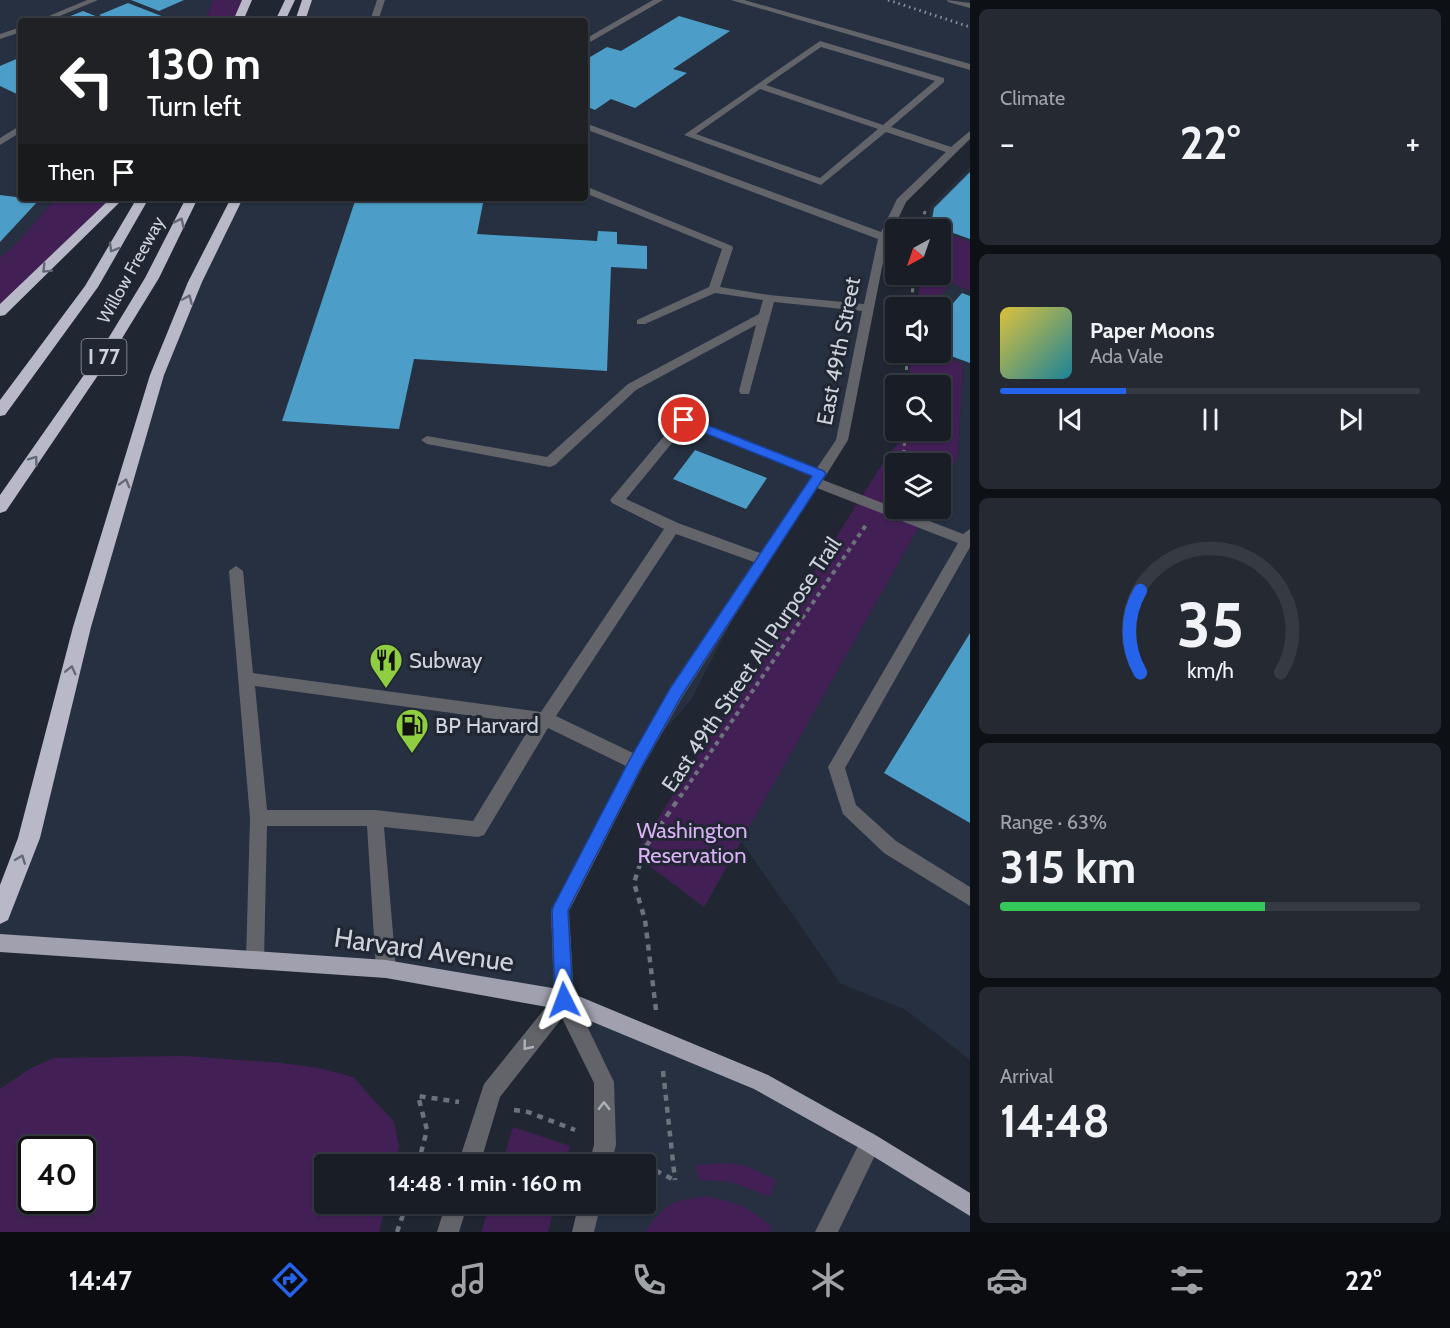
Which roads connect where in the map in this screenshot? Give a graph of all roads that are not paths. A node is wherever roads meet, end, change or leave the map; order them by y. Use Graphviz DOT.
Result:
graph roads {
  1 [pos="94,0"];
  2 [pos="247,0"];
  3 [pos="290,0"];
  4 [pos="307,0"];
  5 [pos="381,0"];
  6 [pos="659,0"];
  7 [pos="735,0"];
  8 [pos="951,0"];
  9 [pos="970,6"];
  10 [pos="48,18"];
  11 [pos="239,18"];
  12 [pos="281,18"];
  13 [pos="301,18"];
  14 [pos="375,18"];
  15 [pos="18,30"];
  16 [pos="0,37"];
  17 [pos="588,40"];
  18 [pos="970,67"];
  19 [pos="759,86"];
  20 [pos="588,127"];
  21 [pos="885,128"];
  22 [pos="18,130"];
  23 [pos="970,134"];
  24 [pos="0,142"];
  25 [pos="952,151"];
  26 [pos="588,190"];
  27 [pos="115,201"];
  28 [pos="141,201"];
  29 [pos="190,201"];
  30 [pos="236,201"];
  31 [pos="884,237"];
  32 [pos="714,290"];
  33 [pos="769,298"];
  34 [pos="868,308"];
  35 [pos="0,312"];
  36 [pos="766,315"];
  37 [pos="641,322"];
  38 [pos="745,391"];
  39 [pos="0,411"];
  40 [pos="427,440"];
  41 [pos="817,478"];
  42 [pos="0,507"];
  43 [pos="674,527"];
  44 [pos="969,539"];
  45 [pos="763,560"];
  46 [pos="236,571"];
  47 [pos="246,678"];
  48 [pos="546,719"];
  49 [pos="636,763"];
  50 [pos="259,818"];
  51 [pos="375,818"];
  52 [pos="970,897"];
  53 [pos="0,913"];
  54 [pos="0,943"];
  55 [pos="255,960"];
  56 [pos="386,969"];
  57 [pos="564,1000"];
  58 [pos="870,1143"];
  59 [pos="472,1154"];
  60 [pos="603,1154"];
  61 [pos="970,1204"];
  62 [pos="454,1214"];
  63 [pos="588,1214"];
  64 [pos="448,1232"];
  65 [pos="583,1232"];
  66 [pos="825,1232"];
  1 -- 10 [label="street"];
  2 -- 11 [label="highway"];
  3 -- 12 [label="highway"];
  4 -- 13 [label="highway"];
  5 -- 14 [label="street"];
  6 -- 17 [label="street"];
  7 -- 18 [label="street"];
  8 -- 9 [label="street"];
  15 -- 16 [label="street"];
  19 -- 21 [label="street"];
  19 -- 21 [label="street"];
  19 -- 21 [label="street"];
  20 -- 31 [label="street"];
  21 -- 25 [label="street"];
  22 -- 24 [label="street"];
  23 -- 25 [label="street, East 49th Street"];
  25 -- 31 [label="street, East 49th Street"];
  26 -- 32 [label="street"];
  27 -- 35 [label="highway, one-way"];
  28 -- 39 [label="highway, Willow Freeway / I 77, one-way"];
  42 -- 29 [label="highway, Willow Freeway / I 77, one-way"];
  53 -- 30 [label="highway, one-way"];
  31 -- 34 [label="street, East 49th Street"];
  32 -- 33 [label="street"];
  32 -- 37 [label="street"];
  33 -- 34 [label="street"];
  33 -- 36 [label="street"];
  34 -- 41 [label="street, East 49th Street"];
  36 -- 38 [label="street"];
  36 -- 40 [label="street"];
  41 -- 43 [label="street"];
  41 -- 44 [label="street"];
  41 -- 45 [label="street, East 49th Street"];
  43 -- 45 [label="street"];
  43 -- 48 [label="street"];
  44 -- 52 [label="street"];
  45 -- 49 [label="street, East 49th Street"];
  46 -- 47 [label="street"];
  47 -- 48 [label="street"];
  47 -- 50 [label="street"];
  48 -- 49 [label="street"];
  48 -- 51 [label="street"];
  49 -- 57 [label="street, East 49th Street"];
  50 -- 51 [label="street"];
  50 -- 55 [label="street"];
  51 -- 56 [label="street"];
  54 -- 55 [label="main road, Harvard Avenue"];
  55 -- 56 [label="main road, Harvard Avenue"];
  56 -- 57 [label="main road, Harvard Avenue"];
  57 -- 58 [label="main road, Harvard Avenue"];
  57 -- 59 [label="street, one-way"];
  60 -- 57 [label="street, one-way"];
  58 -- 61 [label="main road, Harvard Avenue"];
  58 -- 66 [label="street"];
  62 -- 64 [label="street"];
  63 -- 65 [label="street"];
}
